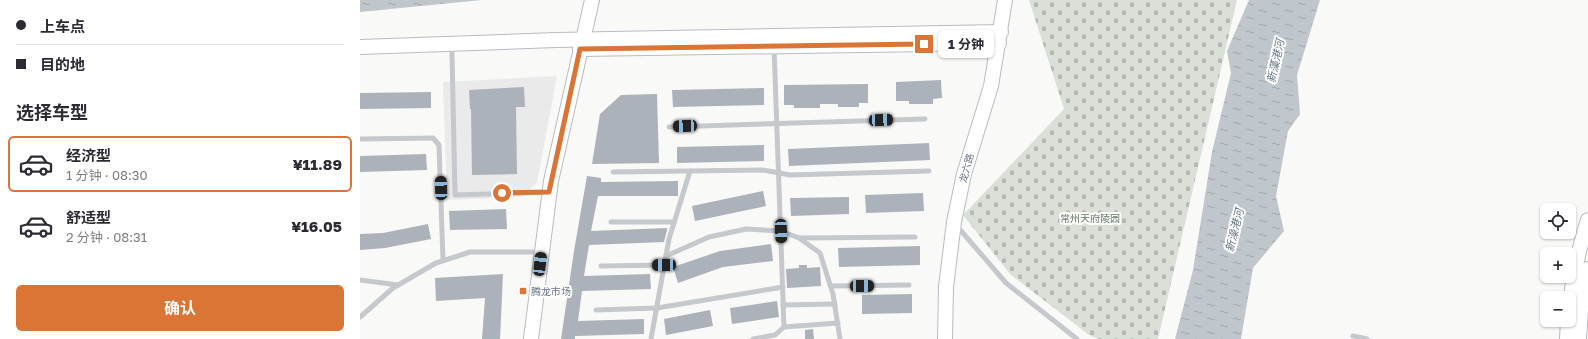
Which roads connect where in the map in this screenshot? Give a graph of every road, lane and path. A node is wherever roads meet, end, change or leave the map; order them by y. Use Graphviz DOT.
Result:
graph roads {
  1 [pos="592,0"];
  2 [pos="1005,0"];
  3 [pos="1000,38"];
  4 [pos="582,44"];
  5 [pos="774,46"];
  6 [pos="360,47"];
  7 [pos="452,53"];
  8 [pos="360,56"];
  9 [pos="925,119"];
  10 [pos="777,123"];
  11 [pos="669,127"];
  12 [pos="360,139"];
  13 [pos="690,171"];
  14 [pos="929,171"];
  15 [pos="613,172"];
  16 [pos="779,173"];
  17 [pos="549,192"];
  18 [pos="1588,220"];
  19 [pos="611,222"];
  20 [pos="674,222"];
  21 [pos="954,222"];
  22 [pos="781,231"];
  23 [pos="915,237"];
  24 [pos="799,238"];
  25 [pos="541,252"];
  26 [pos="666,256"];
  27 [pos="443,260"];
  28 [pos="664,265"];
  29 [pos="601,266"];
  30 [pos="1588,268"];
  31 [pos="360,280"];
  32 [pos="398,285"];
  33 [pos="909,285"];
  34 [pos="831,286"];
  35 [pos="783,287"];
  36 [pos="1571,291"];
  37 [pos="835,304"];
  38 [pos="783,305"];
  39 [pos="657,308"];
  40 [pos="596,310"];
  41 [pos="360,317"];
  42 [pos="838,323"];
  43 [pos="784,327"];
  44 [pos="1567,327"];
  45 [pos="1353,336"];
  46 [pos="531,339"];
  47 [pos="651,339"];
  48 [pos="753,339"];
  49 [pos="840,339"];
  50 [pos="945,339"];
  51 [pos="1077,339"];
  52 [pos="1367,339"];
  53 [pos="1566,339"];
  54 [pos="1578,339"];
  1 -- 4 [label="street"];
  2 -- 3 [label="street, 龙六路"];
  3 -- 4 [label="street"];
  3 -- 5 [label="street"];
  3 -- 21 [label="street, 龙六路"];
  4 -- 5 [label="street"];
  4 -- 6 [label="street"];
  4 -- 7 [label="street"];
  4 -- 17 [label="street"];
  5 -- 10 [label="lane"];
  7 -- 8 [label="street"];
  7 -- 17 [label="lane"];
  9 -- 10 [label="lane"];
  10 -- 11 [label="lane"];
  10 -- 16 [label="lane"];
  12 -- 27 [label="lane"];
  13 -- 15 [label="lane"];
  13 -- 16 [label="lane"];
  13 -- 20 [label="lane"];
  14 -- 16 [label="lane"];
  16 -- 22 [label="lane"];
  17 -- 25 [label="street"];
  18 -- 36 [label="street"];
  19 -- 20 [label="lane"];
  20 -- 26 [label="lane"];
  21 -- 50 [label="street, 龙六路"];
  21 -- 51 [label="lane"];
  22 -- 24 [label="lane"];
  22 -- 26 [label="lane"];
  22 -- 35 [label="lane"];
  23 -- 24 [label="lane"];
  24 -- 34 [label="lane"];
  25 -- 27 [label="lane"];
  25 -- 46 [label="street"];
  26 -- 28 [label="lane"];
  27 -- 32 [label="lane"];
  28 -- 29 [label="lane"];
  28 -- 39 [label="lane"];
  30 -- 54 [label="street"];
  31 -- 32 [label="lane"];
  32 -- 41 [label="lane"];
  33 -- 34 [label="lane"];
  34 -- 37 [label="lane"];
  35 -- 38 [label="lane"];
  35 -- 39 [label="lane"];
  37 -- 38 [label="lane"];
  37 -- 42 [label="lane"];
  38 -- 43 [label="lane"];
  39 -- 40 [label="lane"];
  39 -- 47 [label="lane"];
  42 -- 43 [label="lane"];
  42 -- 49 [label="lane"];
  43 -- 48 [label="lane"];
  44 -- 53 [label="street"];
  45 -- 52 [label="lane"];
}
